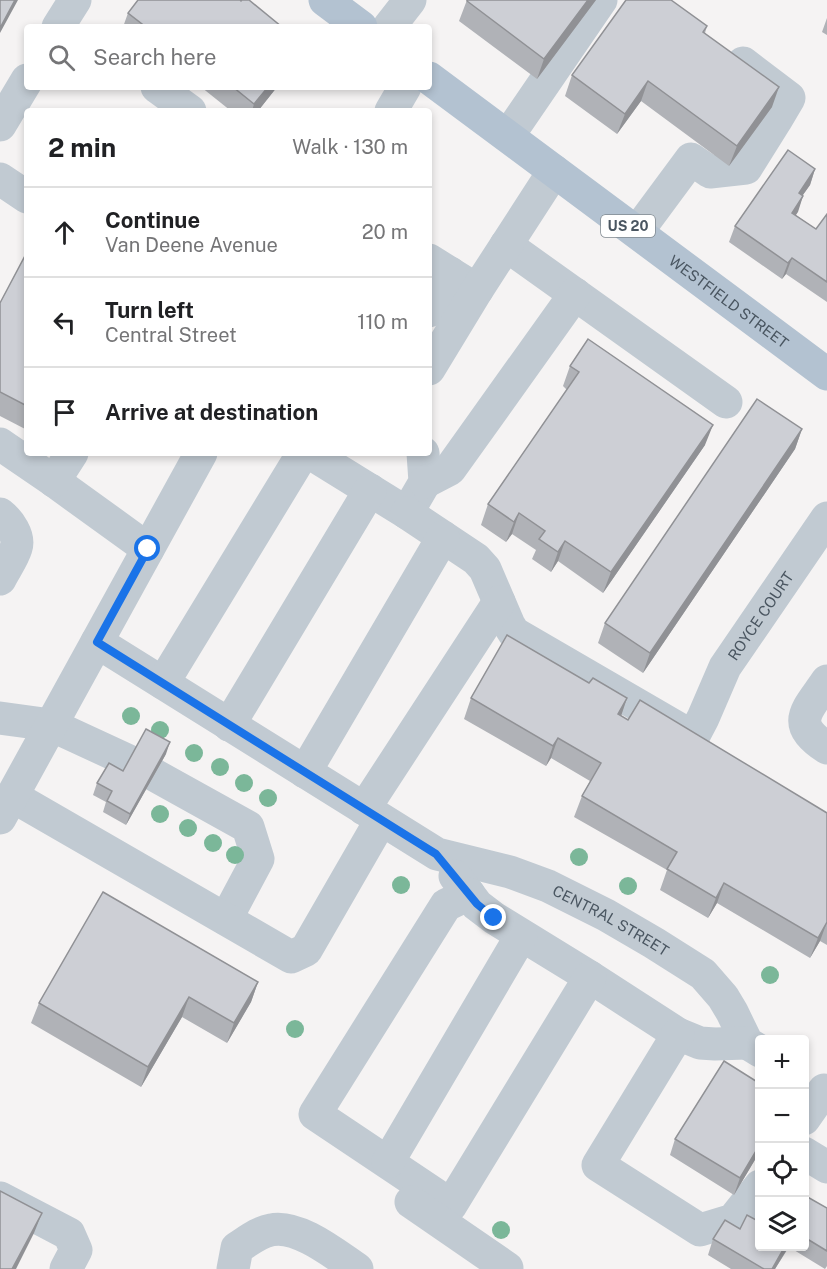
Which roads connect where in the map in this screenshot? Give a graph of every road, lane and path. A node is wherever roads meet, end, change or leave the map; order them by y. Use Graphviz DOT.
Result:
graph roads {
  1 [pos="410,0"];
  2 [pos="601,0"];
  3 [pos="391,24"];
  4 [pos="724,49"];
  5 [pos="432,80"];
  6 [pos="24,85"];
  7 [pos="160,90"];
  8 [pos="403,90"];
  9 [pos="185,108"];
  10 [pos="393,108"];
  11 [pos="0,124"];
  12 [pos="507,136"];
  13 [pos="554,171"];
  14 [pos="0,178"];
  15 [pos="24,195"];
  16 [pos="637,232"];
  17 [pos="506,245"];
  18 [pos="440,266"];
  19 [pos="477,290"];
  20 [pos="575,294"];
  21 [pos="432,299"];
  22 [pos="432,364"];
  23 [pos="824,364"];
  24 [pos="726,402"];
  25 [pos="0,444"];
  26 [pos="70,456"];
  27 [pos="199,456"];
  28 [pos="301,456"];
  29 [pos="315,456"];
  30 [pos="424,468"];
  31 [pos="54,481"];
  32 [pos="370,490"];
  33 [pos="407,513"];
  34 [pos="0,514"];
  35 [pos="827,518"];
  36 [pos="443,537"];
  37 [pos="148,549"];
  38 [pos="0,579"];
  39 [pos="499,602"];
  40 [pos="97,642"];
  41 [pos="827,681"];
  42 [pos="163,683"];
  43 [pos="0,718"];
  44 [pos="51,725"];
  45 [pos="229,725"];
  46 [pos="827,748"];
  47 [pos="305,772"];
  48 [pos="6,807"];
  49 [pos="372,814"];
  50 [pos="436,854"];
  51 [pos="469,894"];
  52 [pos="226,919"];
  53 [pos="521,936"];
  54 [pos="590,977"];
  55 [pos="678,1034"];
  56 [pos="753,1047"];
  57 [pos="818,1087"];
  58 [pos="809,1108"];
  59 [pos="315,1114"];
  60 [pos="809,1156"];
  61 [pos="388,1162"];
  62 [pos="827,1167"];
  63 [pos="755,1191"];
  64 [pos="0,1198"];
  65 [pos="319,1257"];
  66 [pos="66,1269"];
  67 [pos="233,1269"];
  68 [pos="357,1269"];
  69 [pos="506,1269"];
  1 -- 3 [label="street"];
  2 -- 12 [label="street"];
  4 -- 16 [label="street"];
  5 -- 12 [label="main road, WESTFIELD STREET / US 20"];
  6 -- 11 [label="street"];
  7 -- 9 [label="street"];
  8 -- 10 [label="street"];
  12 -- 13 [label="main road, WESTFIELD STREET / US 20"];
  13 -- 16 [label="main road, WESTFIELD STREET / US 20"];
  13 -- 17 [label="street"];
  14 -- 15 [label="street"];
  16 -- 23 [label="main road, WESTFIELD STREET / US 20"];
  17 -- 19 [label="street"];
  17 -- 20 [label="street"];
  18 -- 19 [label="street"];
  18 -- 21 [label="street"];
  19 -- 22 [label="street"];
  20 -- 24 [label="street"];
  20 -- 30 [label="street"];
  25 -- 31 [label="street"];
  26 -- 31 [label="street"];
  27 -- 37 [label="street"];
  28 -- 42 [label="street"];
  29 -- 32 [label="street"];
  30 -- 33 [label="street"];
  31 -- 37 [label="street"];
  32 -- 33 [label="street"];
  32 -- 45 [label="street"];
  33 -- 36 [label="street"];
  34 -- 38 [label="street"];
  35 -- 39 [label="street, ROYCE COURT"];
  36 -- 39 [label="street"];
  36 -- 47 [label="street"];
  37 -- 40 [label="street"];
  39 -- 49 [label="street"];
  40 -- 42 [label="street, CENTRAL STREET"];
  40 -- 44 [label="street"];
  41 -- 46 [label="street"];
  42 -- 45 [label="street, CENTRAL STREET"];
  43 -- 44 [label="street"];
  44 -- 48 [label="street"];
  44 -- 52 [label="street"];
  45 -- 47 [label="street, CENTRAL STREET"];
  47 -- 49 [label="street, CENTRAL STREET"];
  48 -- 52 [label="street"];
  49 -- 50 [label="street, CENTRAL STREET"];
  49 -- 52 [label="street"];
  50 -- 51 [label="street, CENTRAL STREET"];
  50 -- 56 [label="street, CENTRAL STREET"];
  51 -- 53 [label="street, CENTRAL STREET"];
  51 -- 59 [label="street"];
  53 -- 54 [label="street, CENTRAL STREET"];
  53 -- 61 [label="street"];
  54 -- 55 [label="street, CENTRAL STREET"];
  54 -- 61 [label="street"];
  55 -- 56 [label="street, CENTRAL STREET"];
  55 -- 63 [label="street"];
  57 -- 58 [label="street"];
  59 -- 61 [label="street"];
  59 -- 69 [label="street"];
  60 -- 62 [label="street"];
  64 -- 66 [label="street"];
  65 -- 67 [label="street"];
  65 -- 68 [label="street"];
}
